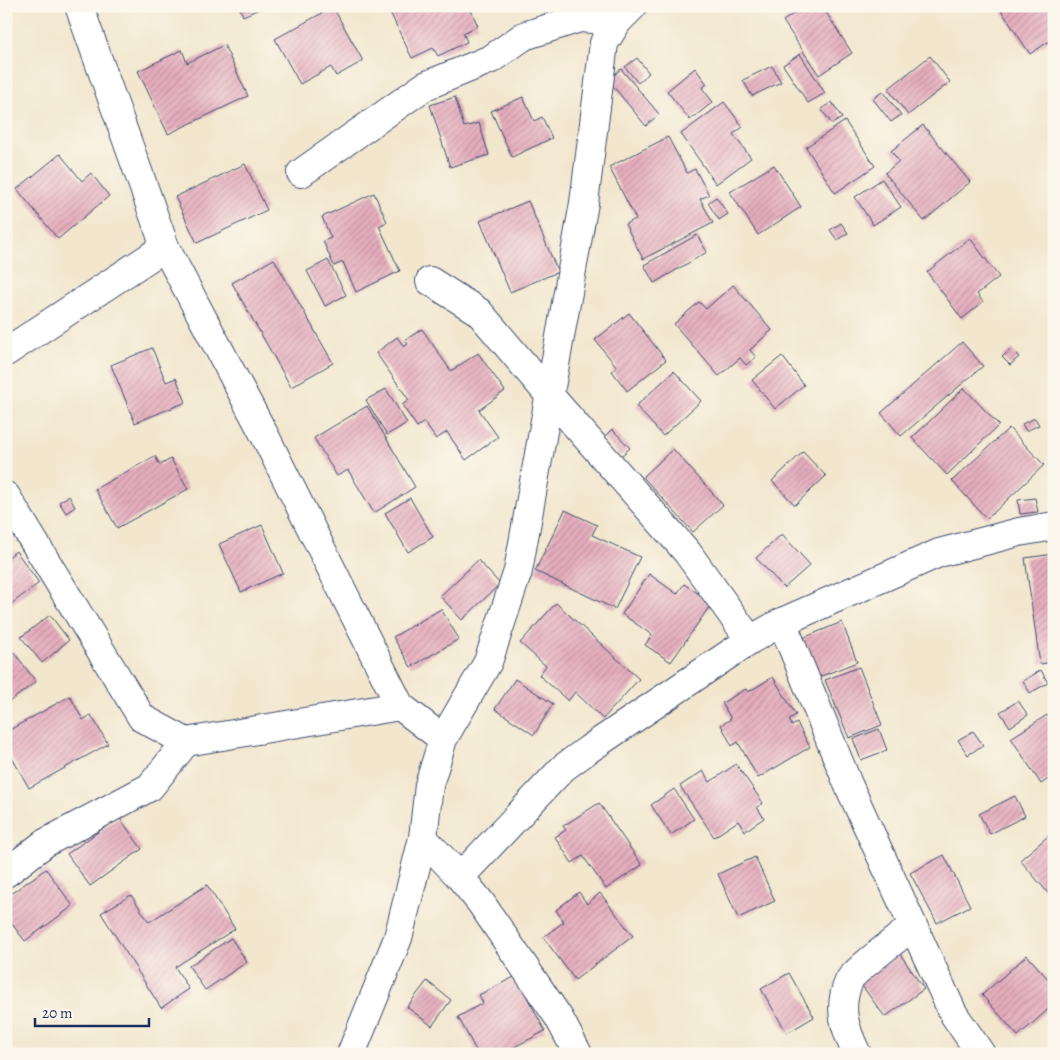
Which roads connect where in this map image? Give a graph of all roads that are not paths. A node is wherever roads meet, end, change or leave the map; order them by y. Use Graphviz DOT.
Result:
graph roads {
  1 [pos="79,6"];
  2 [pos="625,14"];
  3 [pos="301,173"];
  4 [pos="164,247"];
  5 [pos="430,281"];
  6 [pos="6,352"];
  7 [pos="550,396"];
  8 [pos="6,496"];
  9 [pos="1054,526"];
  10 [pos="782,622"];
  11 [pos="750,640"];
  12 [pos="400,706"];
  13 [pos="443,739"];
  14 [pos="186,742"];
  15 [pos="423,838"];
  16 [pos="6,873"];
  17 [pos="460,877"];
  18 [pos="913,926"];
  19 [pos="351,1054"];
  20 [pos="578,1054"];
  21 [pos="857,1054"];
  22 [pos="980,1054"];
  1 -- 4 [label="street"];
  2 -- 3 [label="street"];
  2 -- 7 [label="street"];
  4 -- 6 [label="street"];
  4 -- 12 [label="street"];
  5 -- 7 [label="street"];
  7 -- 11 [label="street"];
  7 -- 13 [label="street"];
  8 -- 14 [label="street"];
  9 -- 10 [label="street"];
  10 -- 11 [label="street"];
  10 -- 18 [label="street"];
  11 -- 17 [label="street"];
  12 -- 13 [label="street"];
  12 -- 14 [label="street"];
  13 -- 15 [label="street"];
  14 -- 16 [label="street"];
  15 -- 17 [label="street"];
  15 -- 19 [label="street"];
  17 -- 20 [label="street"];
  18 -- 21 [label="street"];
  18 -- 22 [label="street"];
}
